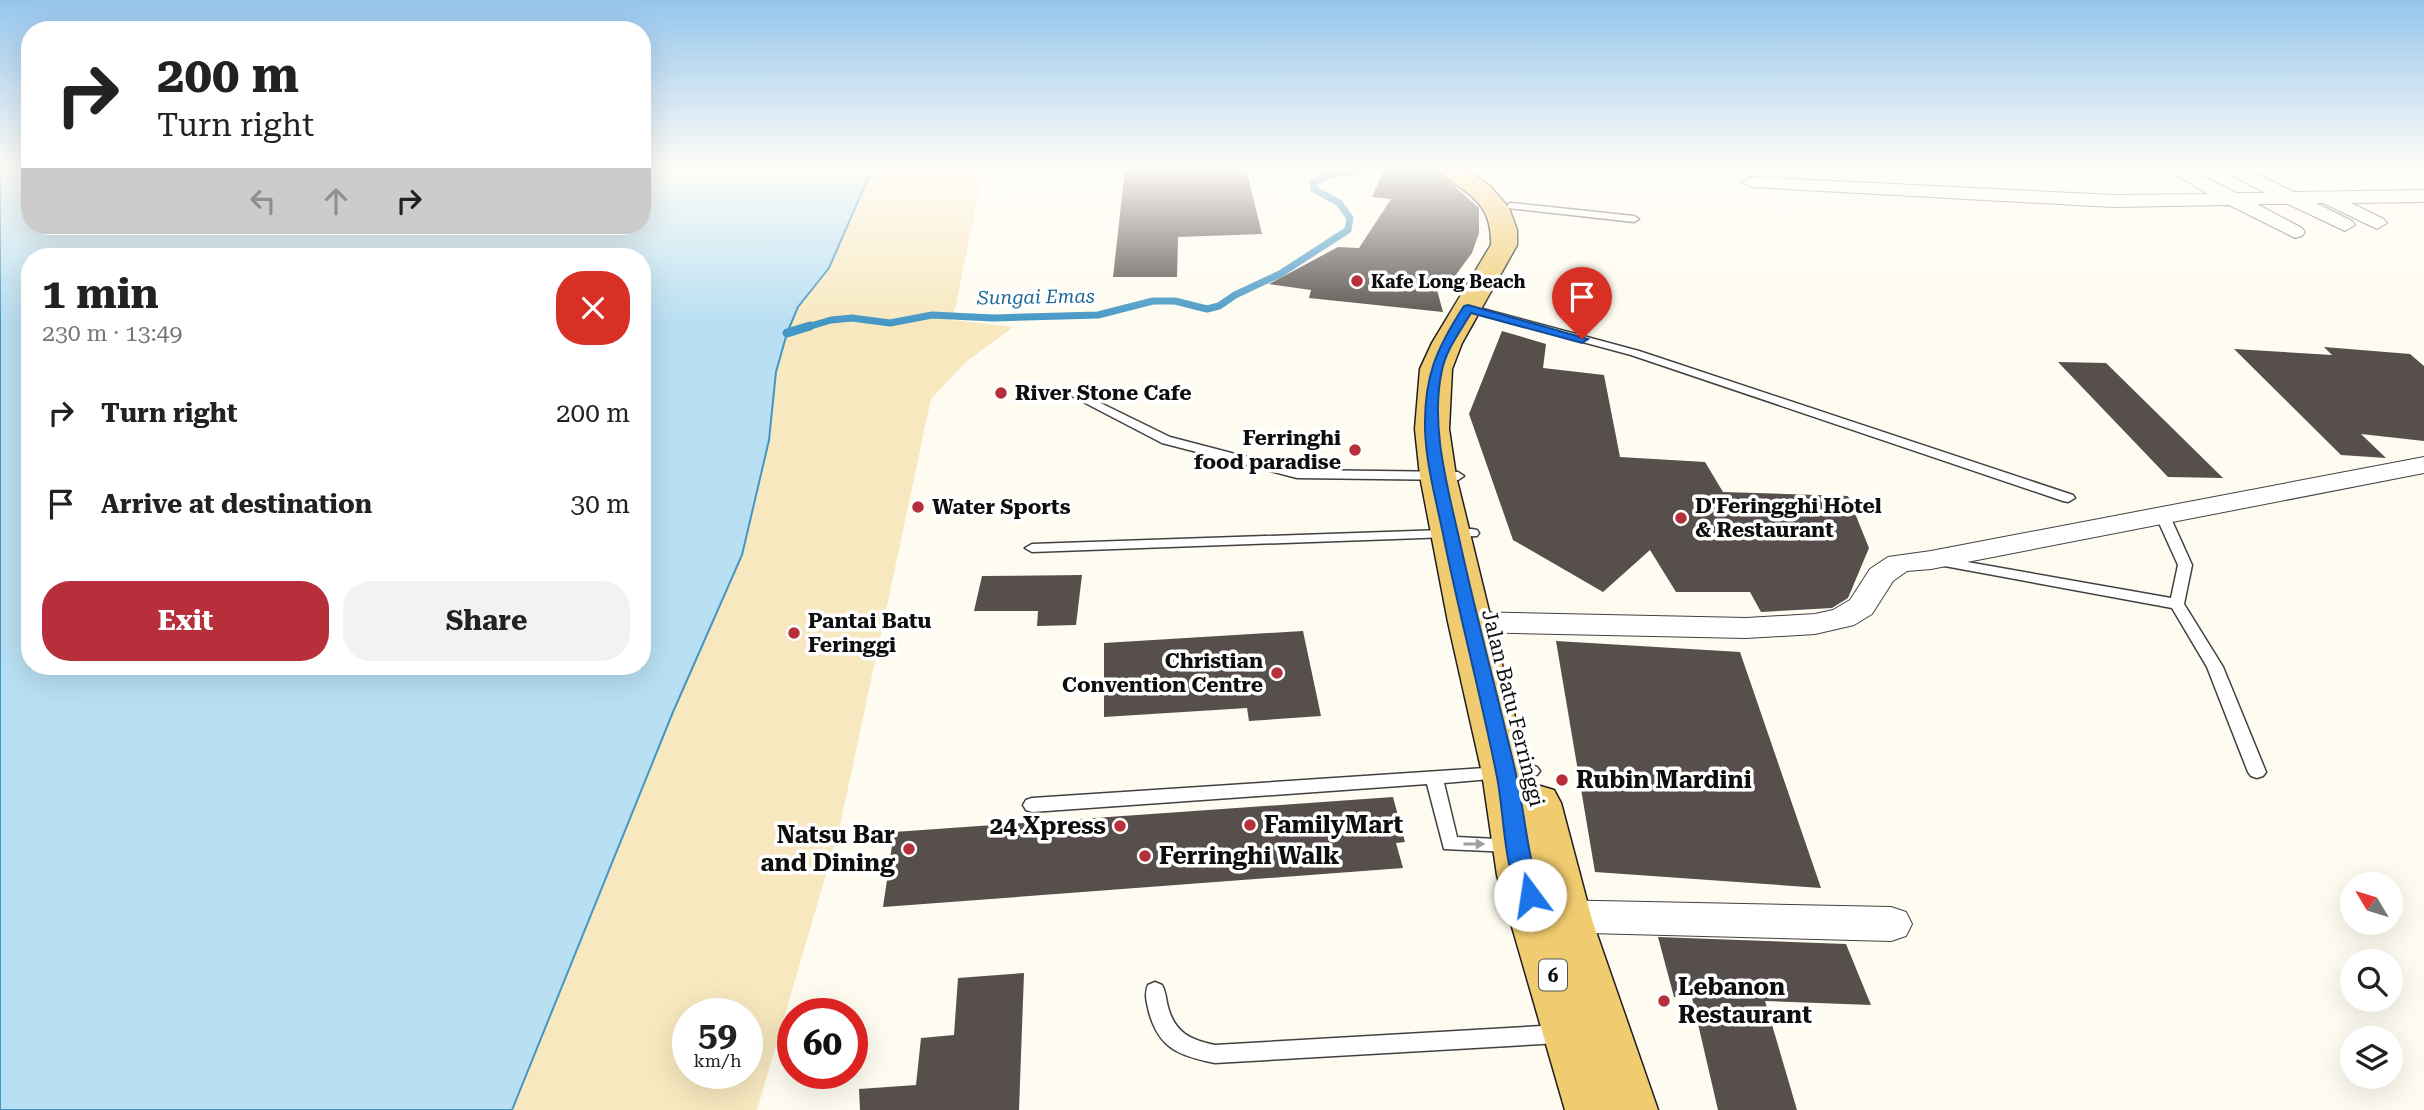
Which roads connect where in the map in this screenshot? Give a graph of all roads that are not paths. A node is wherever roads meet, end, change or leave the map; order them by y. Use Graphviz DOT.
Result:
graph roads {
  1 [pos="1517,221"];
  2 [pos="2274,221"];
  3 [pos="2336,221"];
  4 [pos="2373,221"];
  5 [pos="2377,223"];
  6 [pos="2345,225"];
  7 [pos="2295,232"];
  8 [pos="1475,310"];
  9 [pos="1070,391"];
  10 [pos="2424,465"];
  11 [pos="1448,476"];
  12 [pos="2068,498"];
  13 [pos="2162,514"];
  14 [pos="1462,533"];
  15 [pos="1032,548"];
  16 [pos="1931,560"];
  17 [pos="2177,604"];
  18 [pos="1481,621"];
  19 [pos="1519,772"];
  20 [pos="2256,772"];
  21 [pos="1434,778"];
  22 [pos="1032,805"];
  23 [pos="1518,845"];
  24 [pos="1550,916"];
  25 [pos="1891,924"];
  26 [pos="1155,991"];
  27 [pos="1585,1032"];
  28 [pos="1595,1110"];
  29 [pos="1628,1110"];
  1 -- 8 [label="main road, Jalan Batu Ferringgi / 6"];
  2 -- 7 [label="street"];
  3 -- 6 [label="street"];
  4 -- 5 [label="street"];
  8 -- 11 [label="main road, Jalan Batu Ferringgi / 6"];
  8 -- 12 [label="lane"];
  9 -- 11 [label="lane"];
  10 -- 13 [label="street"];
  11 -- 14 [label="main road, Jalan Batu Ferringgi / 6"];
  13 -- 16 [label="street"];
  13 -- 17 [label="lane"];
  14 -- 15 [label="lane"];
  14 -- 18 [label="main road, Jalan Batu Ferringgi / 6"];
  16 -- 17 [label="lane"];
  16 -- 18 [label="street"];
  17 -- 20 [label="lane"];
  18 -- 19 [label="main road, Jalan Batu Ferringgi / 6"];
  19 -- 21 [label="lane"];
  19 -- 23 [label="main road, Jalan Batu Ferringgi / 6"];
  19 -- 24 [label="main road, Jalan Batu Ferringgi / 6"];
  21 -- 22 [label="lane"];
  21 -- 23 [label="lane, one-way"];
  23 -- 24 [label="main road, Jalan Batu Ferringgi / 6"];
  24 -- 25 [label="street"];
  24 -- 27 [label="main road, Jalan Batu Ferringgi / 6"];
  26 -- 27 [label="lane"];
  27 -- 28 [label="main road, Jalan Batu Ferringgi / 6"];
  27 -- 29 [label="main road, Jalan Batu Ferringgi / 6"];
}
